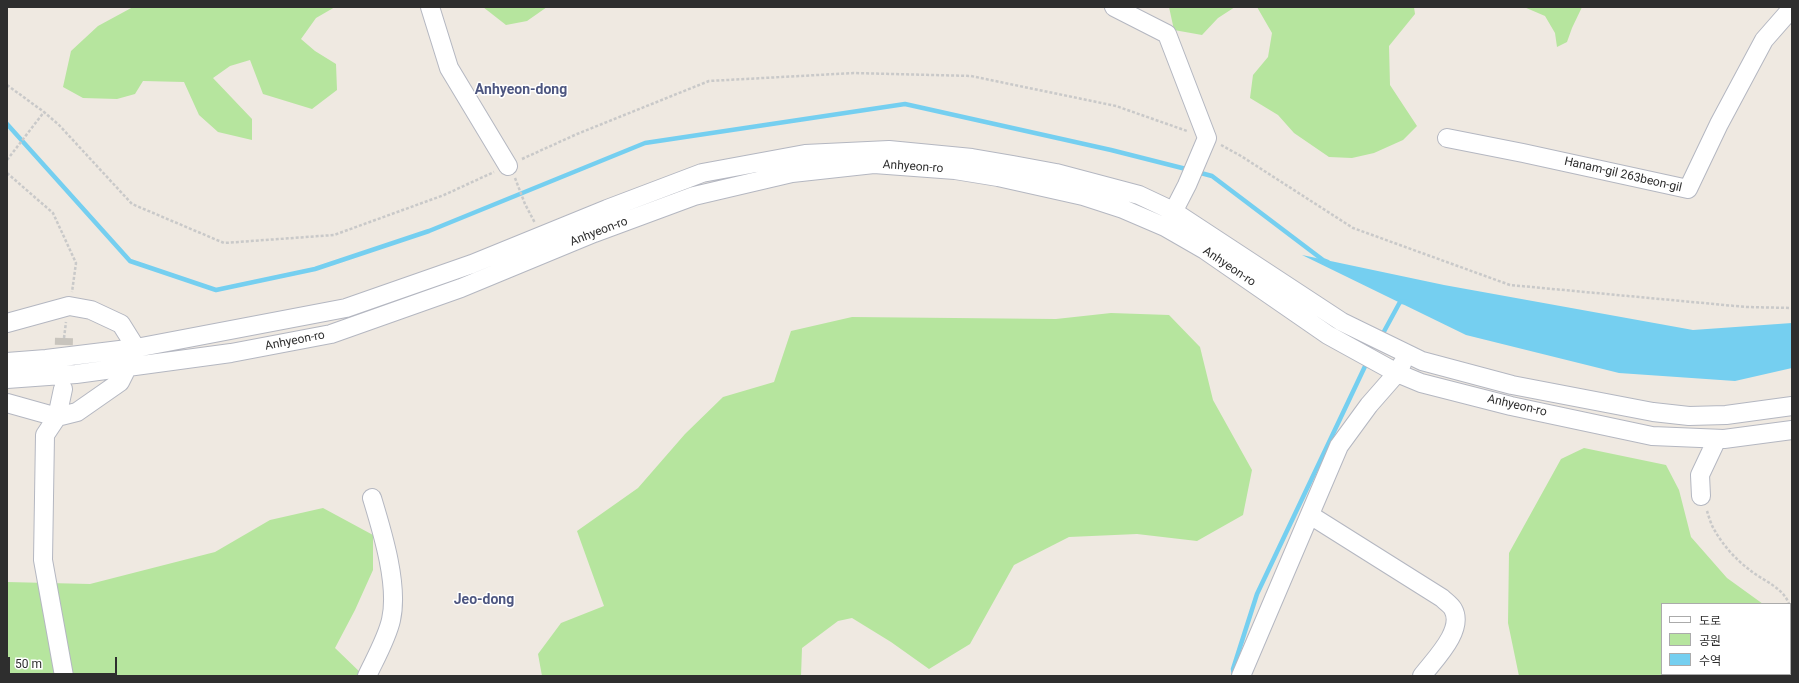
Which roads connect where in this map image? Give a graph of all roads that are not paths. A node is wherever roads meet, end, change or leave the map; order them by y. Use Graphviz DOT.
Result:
graph roads {
  1 [pos="430,7"];
  2 [pos="1114,7"];
  3 [pos="1792,8"];
  4 [pos="1447,138"];
  5 [pos="511,171"];
  6 [pos="1173,211"];
  7 [pos="1165,227"];
  8 [pos="7,323"];
  9 [pos="136,348"];
  10 [pos="1407,354"];
  11 [pos="7,362"];
  12 [pos="128,366"];
  13 [pos="1390,369"];
  14 [pos="7,379"];
  15 [pos="63,389"];
  16 [pos="7,403"];
  17 [pos="1792,406"];
  18 [pos="57,417"];
  19 [pos="1792,430"];
  20 [pos="1717,439"];
  21 [pos="1701,496"];
  22 [pos="372,498"];
  23 [pos="1310,515"];
  24 [pos="64,676"];
  25 [pos="367,676"];
  26 [pos="1241,676"];
  27 [pos="1422,676"];
  1 -- 5 [label="street"];
  2 -- 6 [label="street"];
  3 -- 4 [label="street, Hanam-gil 263beon-gil"];
  6 -- 7 [label="street"];
  6 -- 9 [label="street, Anhyeon-ro"];
  6 -- 10 [label="street, Anhyeon-ro"];
  7 -- 12 [label="street, Anhyeon-ro"];
  7 -- 13 [label="street, Anhyeon-ro"];
  8 -- 9 [label="street"];
  9 -- 11 [label="street, Anhyeon-ro"];
  10 -- 13 [label="street"];
  10 -- 17 [label="street, Anhyeon-ro"];
  12 -- 14 [label="street, Anhyeon-ro"];
  12 -- 18 [label="street"];
  13 -- 20 [label="street, Anhyeon-ro"];
  13 -- 23 [label="street"];
  15 -- 18 [label="street"];
  16 -- 18 [label="street"];
  18 -- 24 [label="street"];
  19 -- 20 [label="street, Anhyeon-ro"];
  20 -- 21 [label="street"];
  22 -- 25 [label="street"];
  23 -- 26 [label="street"];
  23 -- 27 [label="street"];
}
